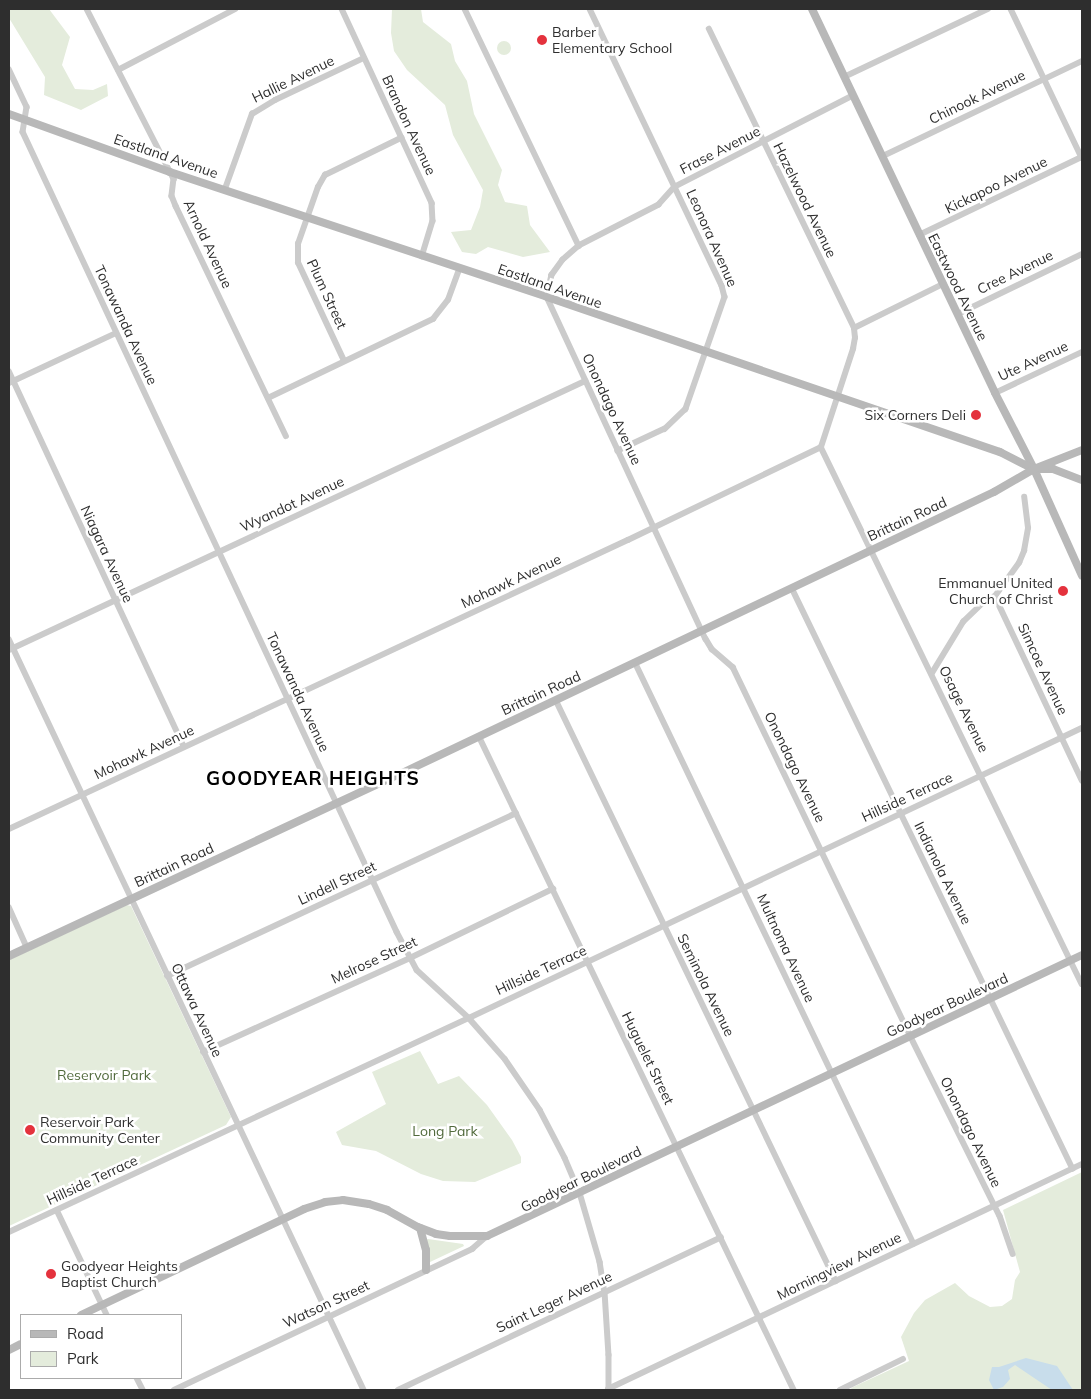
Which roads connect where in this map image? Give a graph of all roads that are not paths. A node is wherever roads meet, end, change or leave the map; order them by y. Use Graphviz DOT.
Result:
graph roads {
  1 [pos="87,9"];
  2 [pos="235,9"];
  3 [pos="342,9"];
  4 [pos="465,9"];
  5 [pos="590,9"];
  6 [pos="812,9"];
  7 [pos="988,9"];
  8 [pos="1011,9"];
  9 [pos="709,29"];
  10 [pos="364,58"];
  11 [pos="1082,61"];
  12 [pos="9,69"];
  13 [pos="118,70"];
  14 [pos="844,77"];
  15 [pos="1044,79"];
  16 [pos="853,96"];
  17 [pos="9,114"];
  18 [pos="24,120"];
  19 [pos="401,138"];
  20 [pos="763,142"];
  21 [pos="883,156"];
  22 [pos="1082,158"];
  23 [pos="170,172"];
  24 [pos="675,187"];
  25 [pos="225,189"];
  26 [pos="307,217"];
  27 [pos="919,235"];
  28 [pos="579,246"];
  29 [pos="1082,254"];
  30 [pos="422,256"];
  31 [pos="458,269"];
  32 [pos="943,284"];
  33 [pos="547,297"];
  34 [pos="958,314"];
  35 [pos="854,328"];
  36 [pos="116,333"];
  37 [pos="706,352"];
  38 [pos="1082,352"];
  39 [pos="344,361"];
  40 [pos="9,372"];
  41 [pos="585,381"];
  42 [pos="11,382"];
  43 [pos="995,393"];
  44 [pos="268,398"];
  45 [pos="837,398"];
  46 [pos="286,436"];
  47 [pos="821,447"];
  48 [pos="1082,450"];
  49 [pos="618,451"];
  50 [pos="1034,469"];
  51 [pos="1082,480"];
  52 [pos="1024,496"];
  53 [pos="653,527"];
  54 [pos="871,550"];
  55 [pos="218,552"];
  56 [pos="1082,576"];
  57 [pos="792,588"];
  58 [pos="995,596"];
  59 [pos="115,600"];
  60 [pos="702,630"];
  61 [pos="9,639"];
  62 [pos="11,649"];
  63 [pos="634,662"];
  64 [pos="932,673"];
  65 [pos="287,699"];
  66 [pos="556,700"];
  67 [pos="1082,728"];
  68 [pos="479,736"];
  69 [pos="1062,738"];
  70 [pos="184,746"];
  71 [pos="982,775"];
  72 [pos="1082,780"];
  73 [pos="82,795"];
  74 [pos="335,803"];
  75 [pos="516,813"];
  76 [pos="901,814"];
  77 [pos="9,829"];
  78 [pos="822,851"];
  79 [pos="372,880"];
  80 [pos="744,888"];
  81 [pos="553,889"];
  82 [pos="130,899"];
  83 [pos="9,907"];
  84 [pos="664,926"];
  85 [pos="27,947"];
  86 [pos="1082,955"];
  87 [pos="9,956"];
  88 [pos="410,958"];
  89 [pos="1071,960"];
  90 [pos="588,962"];
  91 [pos="167,976"];
  92 [pos="1082,984"];
  93 [pos="991,999"];
  94 [pos="470,1018"];
  95 [pos="910,1035"];
  96 [pos="204,1052"];
  97 [pos="832,1073"];
  98 [pos="753,1111"];
  99 [pos="238,1125"];
  100 [pos="677,1146"];
  101 [pos="1082,1164"];
  102 [pos="1073,1169"];
  103 [pos="580,1193"];
  104 [pos="994,1207"];
  105 [pos="57,1210"];
  106 [pos="283,1219"];
  107 [pos="420,1228"];
  108 [pos="9,1232"];
  109 [pos="487,1236"];
  110 [pos="721,1237"];
  111 [pos="914,1244"];
  112 [pos="1013,1254"];
  113 [pos="426,1270"];
  114 [pos="836,1281"];
  115 [pos="605,1292"];
  116 [pos="102,1304"];
  117 [pos="83,1314"];
  118 [pos="107,1314"];
  119 [pos="328,1316"];
  120 [pos="760,1318"];
  121 [pos="903,1359"];
  122 [pos="174,1390"];
  123 [pos="364,1390"];
  124 [pos="398,1390"];
  125 [pos="608,1390"];
  126 [pos="794,1390"];
  127 [pos="840,1390"];
  1 -- 13 [label="street, Arnold Avenue"];
  2 -- 13 [label="street"];
  3 -- 10 [label="street, Brandon Avenue"];
  4 -- 28 [label="street"];
  5 -- 24 [label="street, Leonora Avenue"];
  6 -- 14 [label="street, Eastwood Avenue"];
  7 -- 14 [label="street"];
  8 -- 15 [label="street"];
  9 -- 20 [label="street, Hazelwood Avenue"];
  10 -- 19 [label="street, Brandon Avenue"];
  10 -- 25 [label="street, Hallie Avenue"];
  11 -- 15 [label="street, Chinook Avenue"];
  12 -- 18 [label="street, Tonawanda Avenue"];
  13 -- 23 [label="street, Arnold Avenue"];
  14 -- 16 [label="street, Eastwood Avenue"];
  15 -- 21 [label="street, Chinook Avenue"];
  15 -- 22 [label="street"];
  16 -- 20 [label="street, Frase Avenue"];
  16 -- 21 [label="street, Eastwood Avenue"];
  17 -- 18 [label="street, Eastland Avenue"];
  18 -- 23 [label="street, Eastland Avenue"];
  18 -- 36 [label="street, Tonawanda Avenue"];
  19 -- 26 [label="street, Plum Street"];
  19 -- 30 [label="street, Brandon Avenue"];
  20 -- 24 [label="street, Frase Avenue"];
  20 -- 35 [label="street, Hazelwood Avenue"];
  21 -- 27 [label="street, Eastwood Avenue"];
  22 -- 27 [label="street, Kickapoo Avenue"];
  23 -- 25 [label="street, Eastland Avenue"];
  23 -- 44 [label="street, Arnold Avenue"];
  24 -- 28 [label="street, Frase Avenue"];
  24 -- 37 [label="street, Leonora Avenue"];
  25 -- 26 [label="street, Eastland Avenue"];
  26 -- 30 [label="street, Eastland Avenue"];
  26 -- 39 [label="street, Plum Street"];
  27 -- 32 [label="street, Eastwood Avenue"];
  28 -- 33 [label="street, Frase Avenue"];
  29 -- 34 [label="street, Cree Avenue"];
  30 -- 31 [label="street, Eastland Avenue"];
  31 -- 33 [label="street, Eastland Avenue"];
  31 -- 39 [label="street"];
  32 -- 34 [label="street, Eastwood Avenue"];
  32 -- 35 [label="street"];
  33 -- 37 [label="street, Eastland Avenue"];
  33 -- 41 [label="street, Onondago Avenue"];
  34 -- 43 [label="street, Eastwood Avenue"];
  35 -- 45 [label="street"];
  36 -- 42 [label="street"];
  36 -- 55 [label="street, Tonawanda Avenue"];
  37 -- 45 [label="street, Eastland Avenue"];
  37 -- 49 [label="street, Leonora Avenue"];
  38 -- 43 [label="street, Ute Avenue"];
  39 -- 44 [label="street"];
  40 -- 42 [label="street, Niagara Avenue"];
  41 -- 49 [label="street, Onondago Avenue"];
  41 -- 55 [label="street, Wyandot Avenue"];
  42 -- 59 [label="street, Niagara Avenue"];
  43 -- 50 [label="street, Eastwood Avenue"];
  44 -- 46 [label="street, Arnold Avenue"];
  45 -- 47 [label="street"];
  45 -- 50 [label="street, Eastland Avenue"];
  47 -- 53 [label="street, Mohawk Avenue"];
  47 -- 54 [label="street, Osage Avenue"];
  48 -- 50 [label="street, Brittain Road"];
  49 -- 53 [label="street, Onondago Avenue"];
  50 -- 51 [label="street, Eastland Avenue"];
  50 -- 54 [label="street, Brittain Road"];
  50 -- 56 [label="street, Eastwood Avenue"];
  52 -- 58 [label="street"];
  53 -- 60 [label="street, Onondago Avenue"];
  53 -- 65 [label="street, Mohawk Avenue"];
  54 -- 57 [label="street, Brittain Road"];
  54 -- 64 [label="street, Osage Avenue"];
  55 -- 59 [label="street, Wyandot Avenue"];
  55 -- 65 [label="street, Tonawanda Avenue"];
  57 -- 60 [label="street, Brittain Road"];
  57 -- 76 [label="street, Indianola Avenue"];
  58 -- 64 [label="street"];
  58 -- 69 [label="street, Simcoe Avenue"];
  59 -- 62 [label="street, Wyandot Avenue"];
  59 -- 70 [label="street, Niagara Avenue"];
  60 -- 63 [label="street, Brittain Road"];
  60 -- 78 [label="street, Onondago Avenue"];
  61 -- 62 [label="street, Ottawa Avenue"];
  62 -- 73 [label="street, Ottawa Avenue"];
  63 -- 66 [label="street, Brittain Road"];
  63 -- 80 [label="street, Multnoma Avenue"];
  64 -- 71 [label="street, Osage Avenue"];
  65 -- 70 [label="street, Mohawk Avenue"];
  65 -- 74 [label="street, Tonawanda Avenue"];
  66 -- 68 [label="street, Brittain Road"];
  66 -- 84 [label="street, Seminola Avenue"];
  67 -- 69 [label="street, Hillside Terrace"];
  68 -- 74 [label="street, Brittain Road"];
  68 -- 75 [label="street, Huguelet Street"];
  69 -- 71 [label="street, Hillside Terrace"];
  69 -- 72 [label="street, Simcoe Avenue"];
  70 -- 73 [label="street, Mohawk Avenue"];
  71 -- 76 [label="street, Hillside Terrace"];
  71 -- 89 [label="street, Osage Avenue"];
  73 -- 77 [label="street, Mohawk Avenue"];
  73 -- 82 [label="street, Ottawa Avenue"];
  74 -- 79 [label="street, Tonawanda Avenue"];
  74 -- 82 [label="street, Brittain Road"];
  75 -- 79 [label="street, Lindell Street"];
  75 -- 81 [label="street, Huguelet Street"];
  76 -- 78 [label="street, Hillside Terrace"];
  76 -- 93 [label="street, Indianola Avenue"];
  78 -- 80 [label="street, Hillside Terrace"];
  78 -- 95 [label="street, Onondago Avenue"];
  79 -- 88 [label="street, Tonawanda Avenue"];
  79 -- 91 [label="street, Lindell Street"];
  80 -- 84 [label="street, Hillside Terrace"];
  80 -- 97 [label="street, Multnoma Avenue"];
  81 -- 88 [label="street, Melrose Street"];
  81 -- 90 [label="street, Huguelet Street"];
  82 -- 85 [label="street, Brittain Road"];
  82 -- 91 [label="street, Ottawa Avenue"];
  83 -- 85 [label="street"];
  84 -- 90 [label="street, Hillside Terrace"];
  84 -- 98 [label="street, Seminola Avenue"];
  85 -- 87 [label="street, Brittain Road"];
  86 -- 89 [label="street, Goodyear Boulevard"];
  88 -- 94 [label="street, Tonawanda Avenue"];
  88 -- 96 [label="street, Melrose Street"];
  89 -- 92 [label="street, Osage Avenue"];
  89 -- 93 [label="street, Goodyear Boulevard"];
  90 -- 94 [label="street, Hillside Terrace"];
  90 -- 100 [label="street, Huguelet Street"];
  91 -- 96 [label="street, Ottawa Avenue"];
  93 -- 95 [label="street, Goodyear Boulevard"];
  93 -- 102 [label="street, Indianola Avenue"];
  94 -- 99 [label="street, Hillside Terrace"];
  94 -- 103 [label="street, Tonawanda Avenue"];
  95 -- 97 [label="street, Goodyear Boulevard"];
  95 -- 104 [label="street, Onondago Avenue"];
  96 -- 99 [label="street, Ottawa Avenue"];
  97 -- 98 [label="street, Goodyear Boulevard"];
  97 -- 111 [label="street, Multnoma Avenue"];
  98 -- 100 [label="street, Goodyear Boulevard"];
  98 -- 114 [label="street, Seminola Avenue"];
  99 -- 105 [label="street, Hillside Terrace"];
  99 -- 106 [label="street, Ottawa Avenue"];
  100 -- 103 [label="street, Goodyear Boulevard"];
  100 -- 110 [label="street, Huguelet Street"];
  101 -- 102 [label="street, Morningview Avenue"];
  102 -- 104 [label="street, Morningview Avenue"];
  103 -- 109 [label="street, Goodyear Boulevard"];
  103 -- 115 [label="street, Tonawanda Avenue"];
  104 -- 111 [label="street, Morningview Avenue"];
  104 -- 112 [label="street, Onondago Avenue"];
  105 -- 108 [label="street, Hillside Terrace"];
  105 -- 116 [label="street"];
  106 -- 107 [label="street, Goodyear Boulevard"];
  106 -- 116 [label="street, Goodyear Boulevard"];
  106 -- 119 [label="street, Ottawa Avenue"];
  107 -- 109 [label="street, Goodyear Boulevard"];
  107 -- 113 [label="street"];
  109 -- 113 [label="street, Watson Street"];
  110 -- 115 [label="street, Saint Leger Avenue"];
  110 -- 120 [label="street, Huguelet Street"];
  111 -- 114 [label="street, Morningview Avenue"];
  113 -- 119 [label="street, Watson Street"];
  114 -- 120 [label="street, Morningview Avenue"];
  115 -- 124 [label="street, Saint Leger Avenue"];
  115 -- 125 [label="street, Tonawanda Avenue"];
  116 -- 117 [label="street, Goodyear Boulevard"];
  116 -- 118 [label="street"];
  119 -- 122 [label="street, Watson Street"];
  119 -- 123 [label="street, Ottawa Avenue"];
  120 -- 125 [label="street, Morningview Avenue"];
  120 -- 126 [label="street, Huguelet Street"];
  121 -- 127 [label="street"];
}
